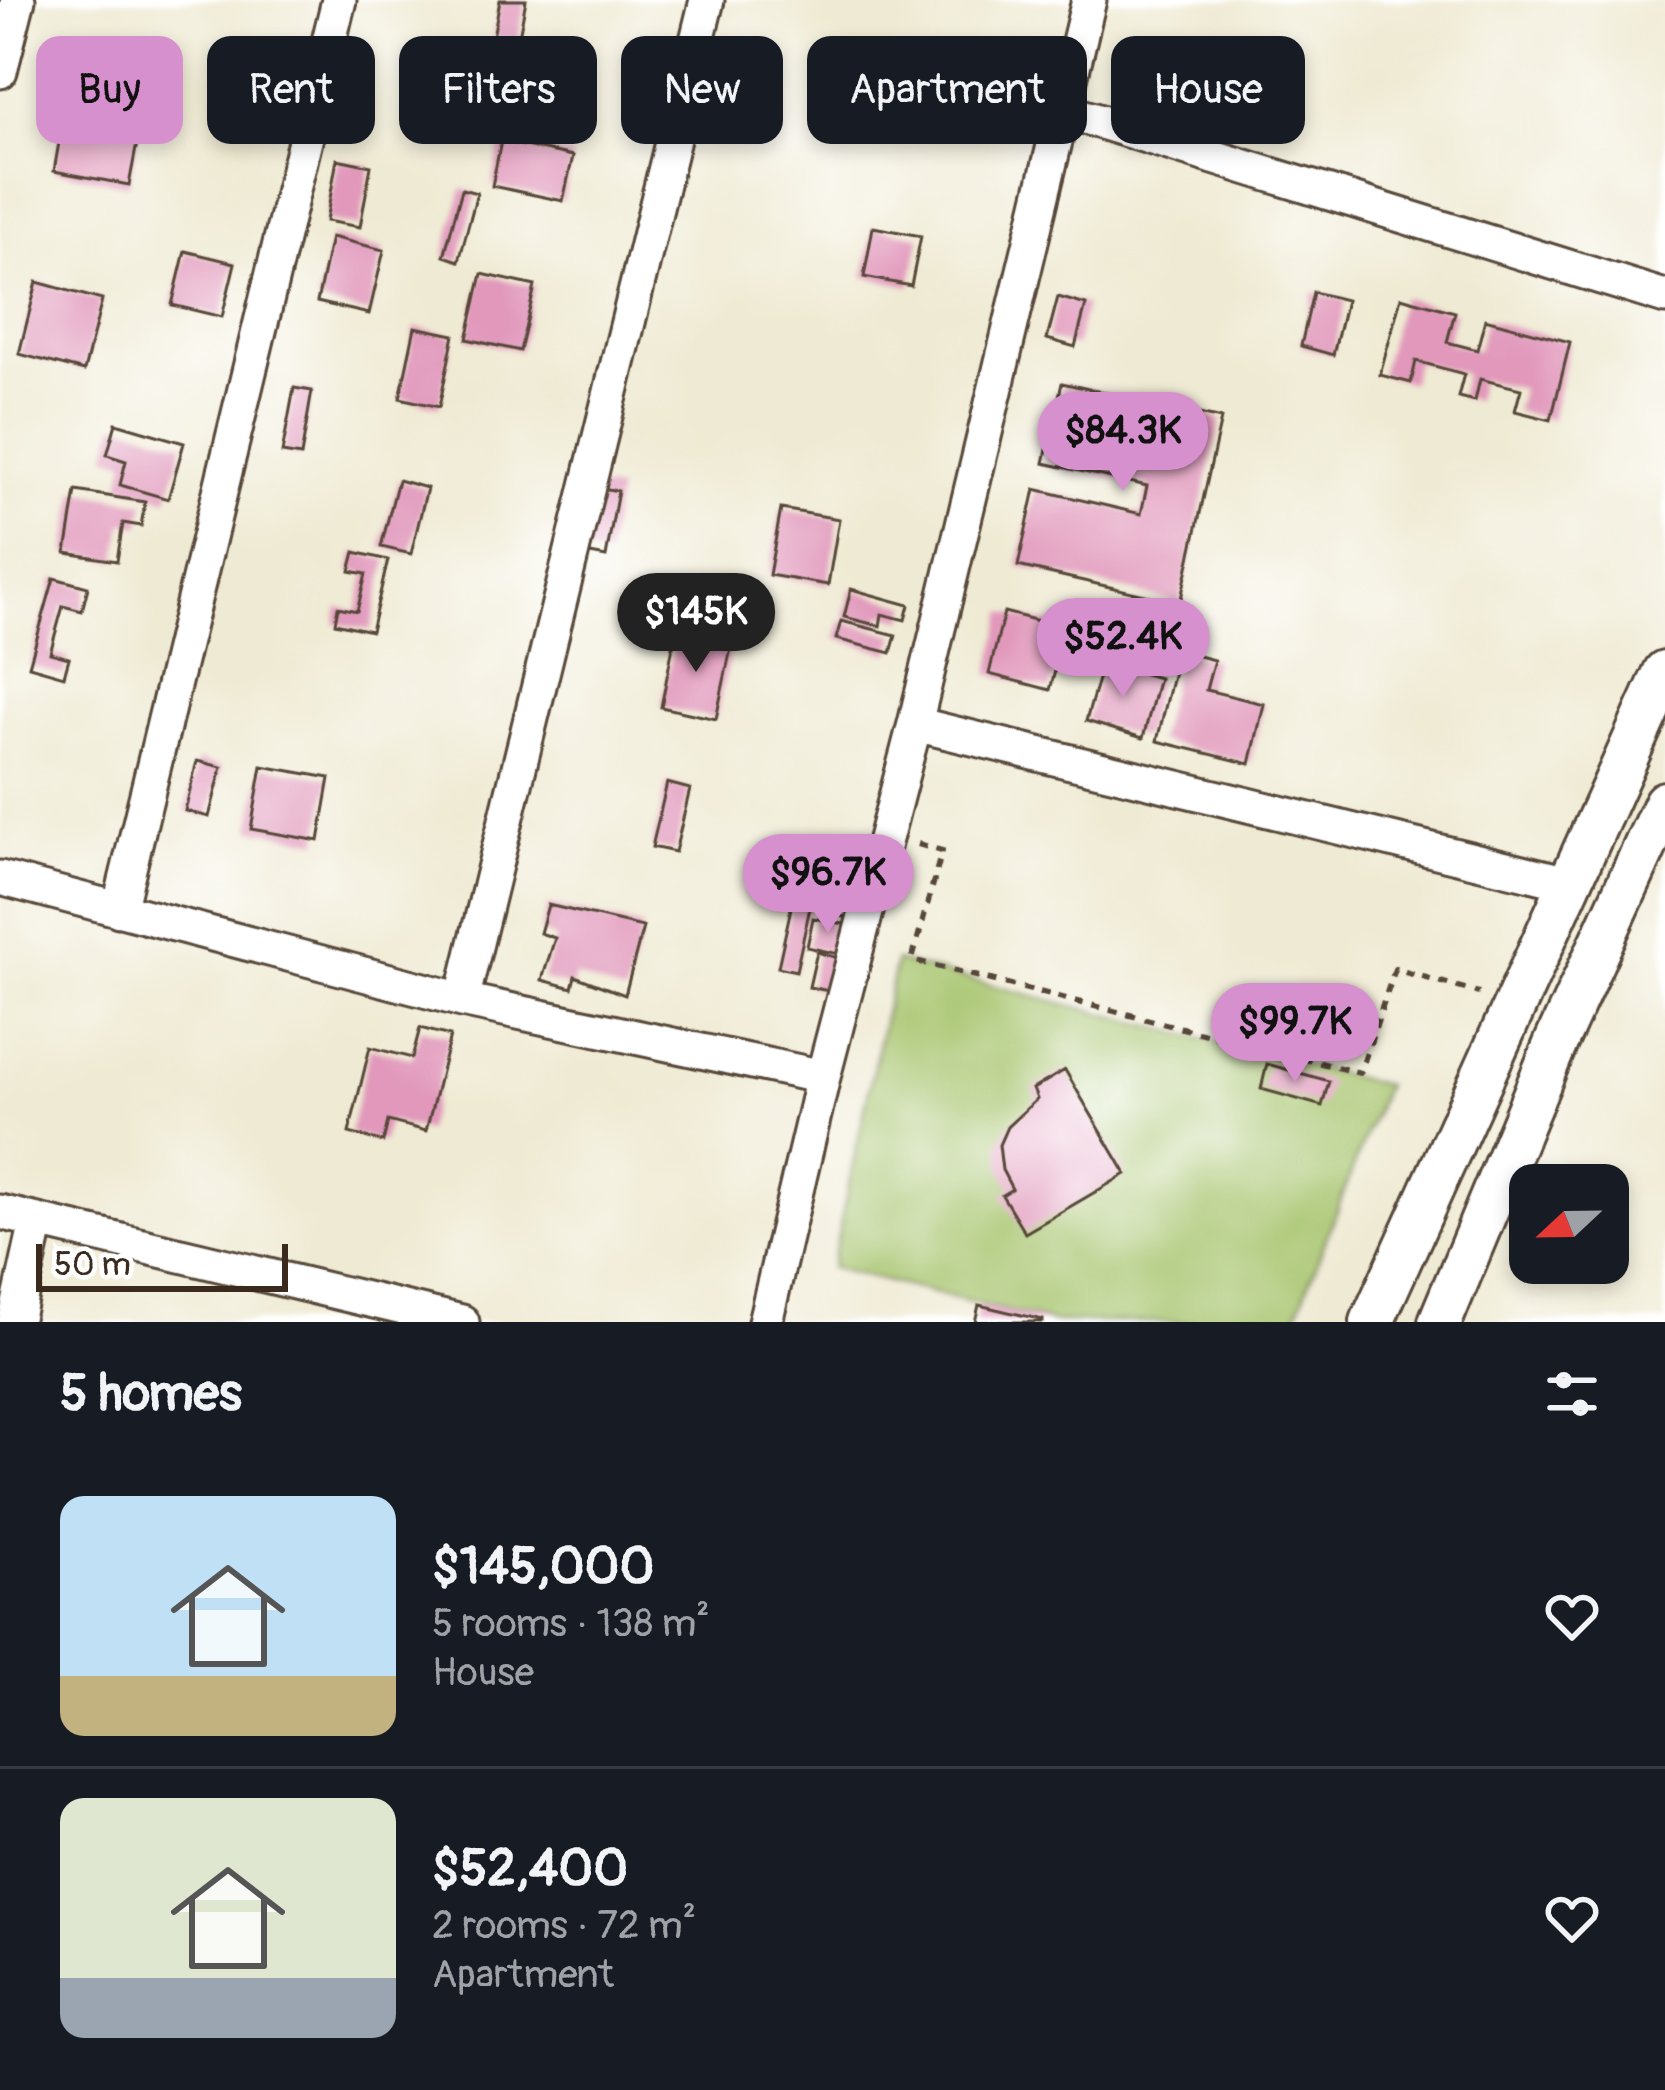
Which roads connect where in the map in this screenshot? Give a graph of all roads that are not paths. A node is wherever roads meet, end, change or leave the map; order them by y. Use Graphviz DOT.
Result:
graph roads {
  1 [pos="18,0"];
  2 [pos="339,0"];
  3 [pos="707,0"];
  4 [pos="1089,0"];
  5 [pos="1080,36"];
  6 [pos="0,70"];
  7 [pos="1087,118"];
  8 [pos="1054,144"];
  9 [pos="1665,297"];
  10 [pos="1665,672"];
  11 [pos="915,724"];
  12 [pos="1665,803"];
  13 [pos="0,878"];
  14 [pos="1568,883"];
  15 [pos="119,910"];
  16 [pos="461,1000"];
  17 [pos="823,1077"];
  18 [pos="0,1212"];
  19 [pos="37,1222"];
  20 [pos="384,1312"];
  21 [pos="15,1322"];
  22 [pos="462,1322"];
  23 [pos="765,1322"];
  24 [pos="1372,1322"];
  25 [pos="1439,1322"];
  1 -- 6 [label="street"];
  2 -- 15 [label="street"];
  3 -- 16 [label="street"];
  4 -- 5 [label="street"];
  7 -- 9 [label="street"];
  8 -- 11 [label="street"];
  10 -- 14 [label="main road"];
  11 -- 14 [label="street"];
  11 -- 17 [label="street"];
  12 -- 25 [label="main road"];
  13 -- 15 [label="street"];
  14 -- 24 [label="main road"];
  15 -- 16 [label="street"];
  16 -- 17 [label="street"];
  17 -- 23 [label="street"];
  18 -- 19 [label="street"];
  19 -- 20 [label="street"];
  19 -- 21 [label="street"];
  20 -- 22 [label="street"];
}
